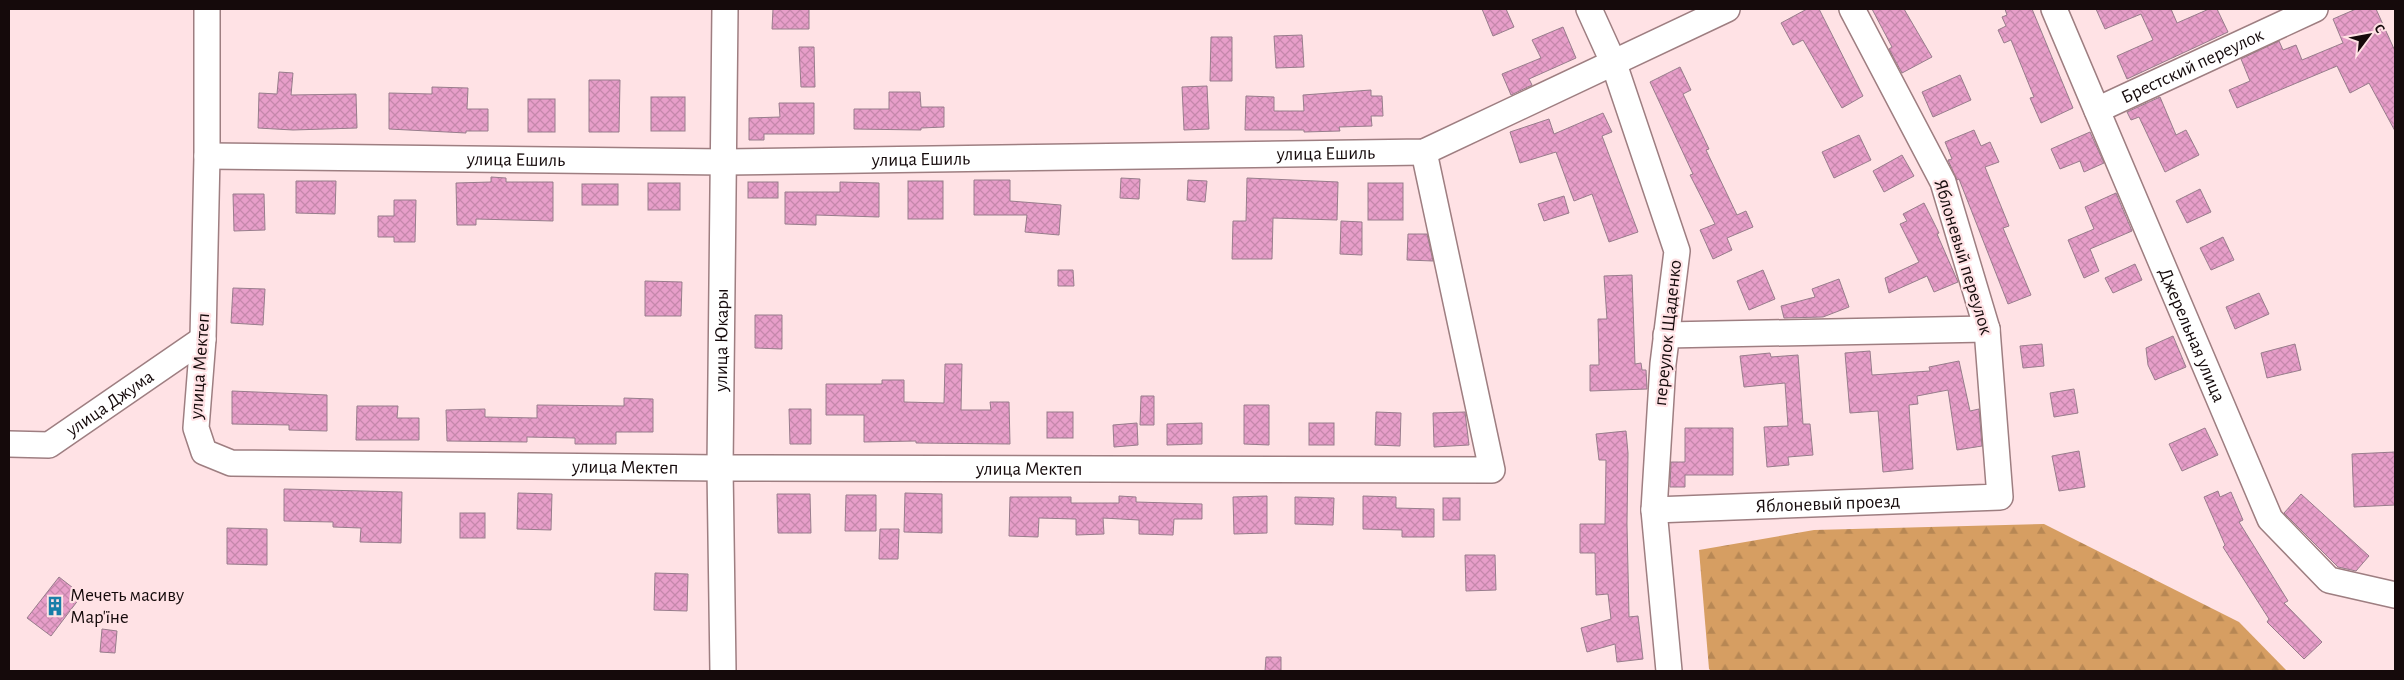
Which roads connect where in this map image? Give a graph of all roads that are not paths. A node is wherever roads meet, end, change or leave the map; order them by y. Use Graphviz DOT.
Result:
graph roads {
  1 [pos="207,9"];
  2 [pos="725,9"];
  3 [pos="1589,9"];
  4 [pos="1727,9"];
  5 [pos="1852,9"];
  6 [pos="2054,9"];
  7 [pos="2315,9"];
  8 [pos="1614,64"];
  9 [pos="2097,110"];
  10 [pos="1424,152"];
  11 [pos="207,156"];
  12 [pos="725,162"];
  13 [pos="1987,329"];
  14 [pos="1666,335"];
  15 [pos="203,339"];
  16 [pos="9,444"];
  17 [pos="720,468"];
  18 [pos="2000,497"];
  19 [pos="1654,510"];
  20 [pos="2395,595"];
  21 [pos="723,671"];
  22 [pos="1670,671"];
  1 -- 11 [label="street, улица Мектеп"];
  2 -- 12 [label="street, улица Юкары"];
  3 -- 8 [label="street, переулок Щаденко"];
  4 -- 8 [label="street, улица Ешиль"];
  5 -- 13 [label="street, Яблоневый переулок"];
  6 -- 9 [label="street, Джерельная улица"];
  7 -- 9 [label="street, Брестский переулок"];
  8 -- 10 [label="street, улица Ешиль"];
  8 -- 14 [label="street, переулок Щаденко"];
  9 -- 20 [label="street, Джерельная улица"];
  10 -- 12 [label="street, улица Ешиль"];
  10 -- 17 [label="street, улица Мектеп"];
  11 -- 12 [label="street, улица Ешиль"];
  11 -- 15 [label="street, улица Мектеп"];
  12 -- 17 [label="street, улица Юкары"];
  13 -- 14 [label="street"];
  13 -- 18 [label="street, Яблоневый переулок"];
  14 -- 19 [label="street, переулок Щаденко"];
  15 -- 16 [label="street, улица Джума"];
  15 -- 17 [label="street, улица Мектеп"];
  17 -- 21 [label="street, улица Юкары"];
  18 -- 19 [label="street, Яблоневый проезд"];
  19 -- 22 [label="street, переулок Щаденко"];
}
